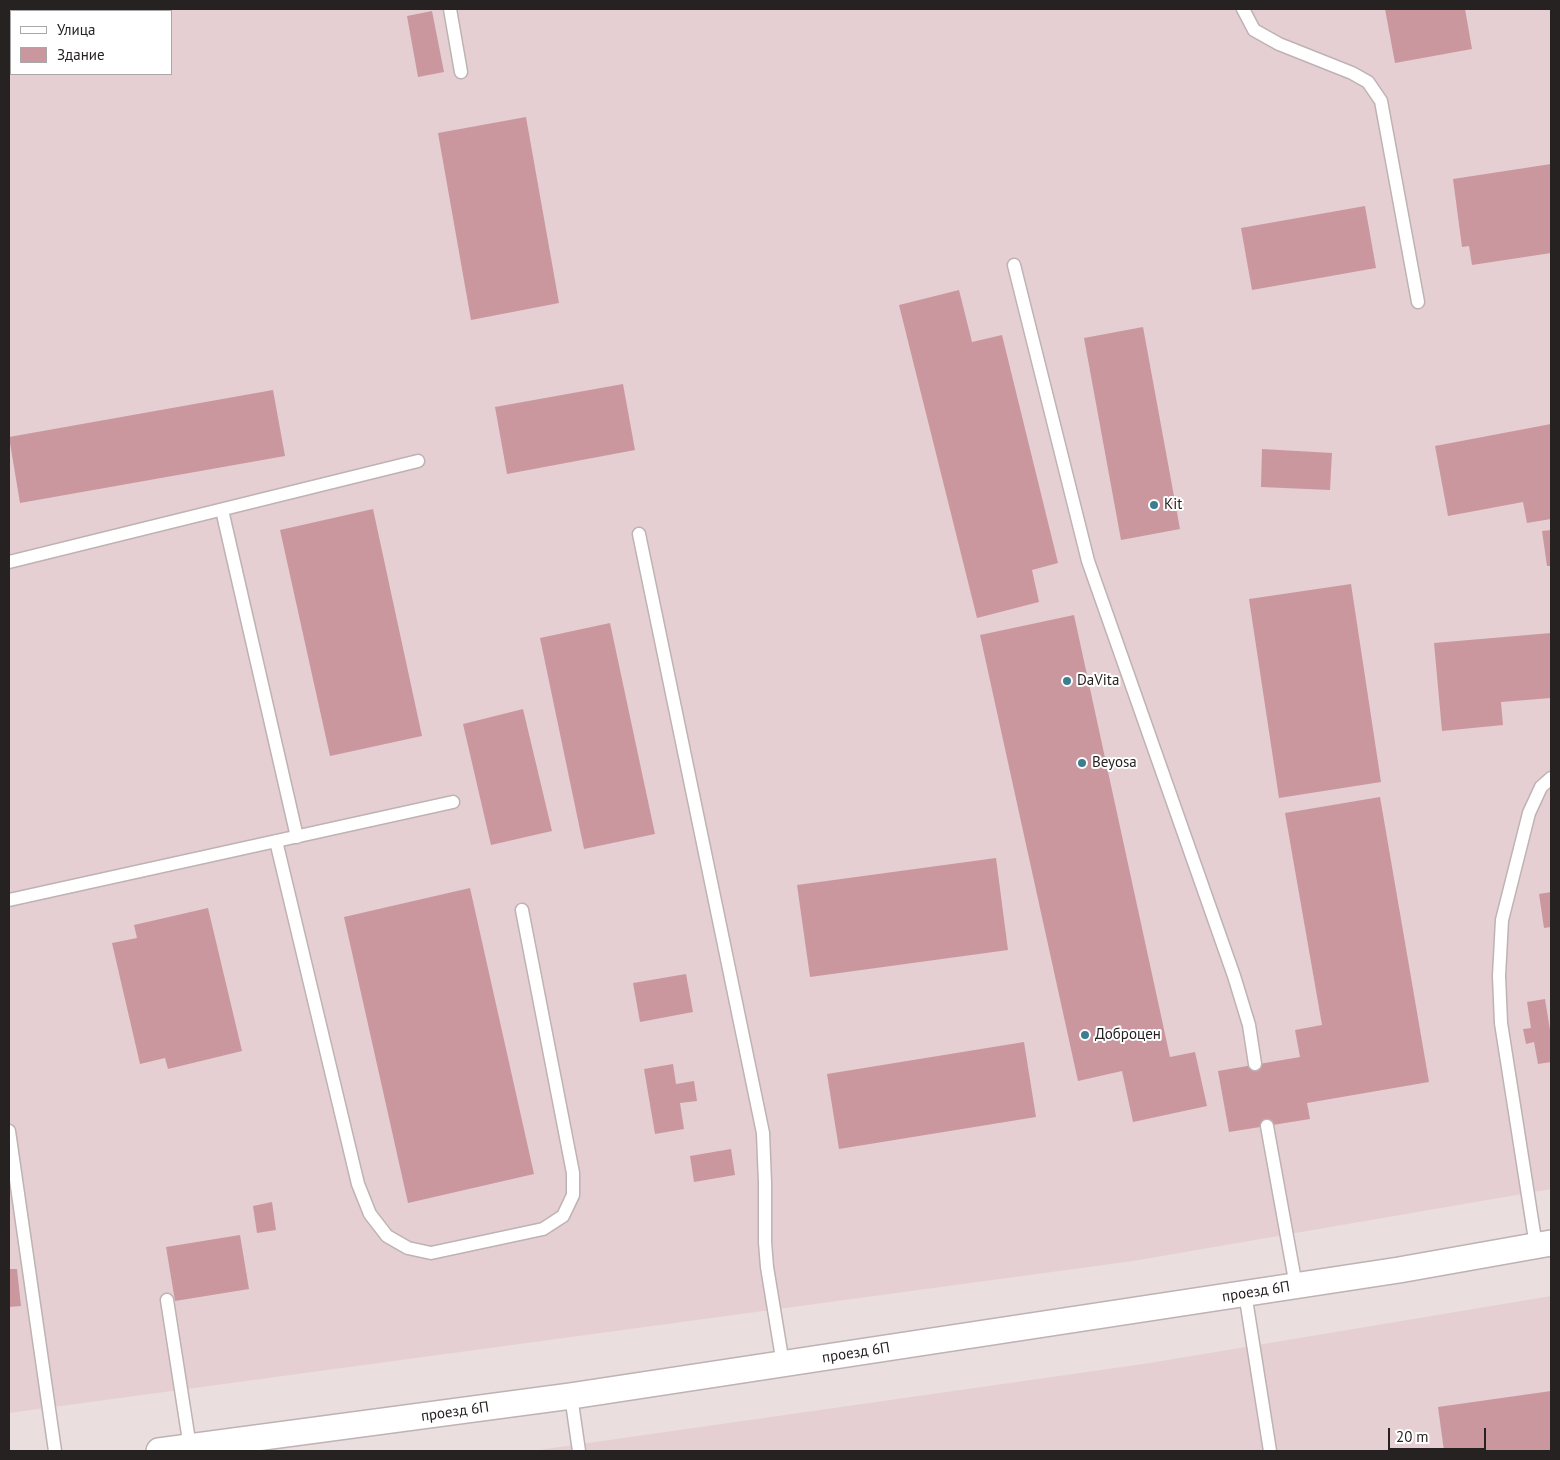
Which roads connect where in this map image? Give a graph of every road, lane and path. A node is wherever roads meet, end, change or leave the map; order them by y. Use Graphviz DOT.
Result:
graph roads {
  1 [pos="450,9"];
  2 [pos="1243,9"];
  3 [pos="461,72"];
  4 [pos="1014,265"];
  5 [pos="1418,302"];
  6 [pos="418,461"];
  7 [pos="222,510"];
  8 [pos="639,534"];
  9 [pos="9,562"];
  10 [pos="1551,778"];
  11 [pos="453,802"];
  12 [pos="297,837"];
  13 [pos="276,841"];
  14 [pos="9,900"];
  15 [pos="522,910"];
  16 [pos="1256,1064"];
  17 [pos="1267,1126"];
  18 [pos="9,1131"];
  19 [pos="1544,1245"];
  20 [pos="1296,1286"];
  21 [pos="1245,1294"];
  22 [pos="167,1300"];
  23 [pos="783,1364"];
  24 [pos="571,1396"];
  25 [pos="190,1447"];
  26 [pos="55,1451"];
  27 [pos="159,1451"];
  28 [pos="579,1451"];
  29 [pos="1270,1451"];
  1 -- 3 [label="lane"];
  2 -- 5 [label="lane"];
  4 -- 16 [label="lane"];
  6 -- 7 [label="lane"];
  7 -- 9 [label="lane"];
  7 -- 12 [label="lane"];
  8 -- 23 [label="lane"];
  10 -- 19 [label="lane"];
  11 -- 12 [label="lane"];
  12 -- 13 [label="lane"];
  13 -- 14 [label="lane"];
  13 -- 15 [label="lane"];
  17 -- 20 [label="lane"];
  18 -- 26 [label="lane"];
  19 -- 20 [label="street, проезд 6П"];
  20 -- 21 [label="street, проезд 6П"];
  21 -- 23 [label="street, проезд 6П"];
  21 -- 29 [label="lane"];
  22 -- 25 [label="lane"];
  23 -- 24 [label="street, проезд 6П"];
  24 -- 25 [label="street, проезд 6П"];
  24 -- 28 [label="lane"];
  25 -- 27 [label="street, проезд 6П"];
}
